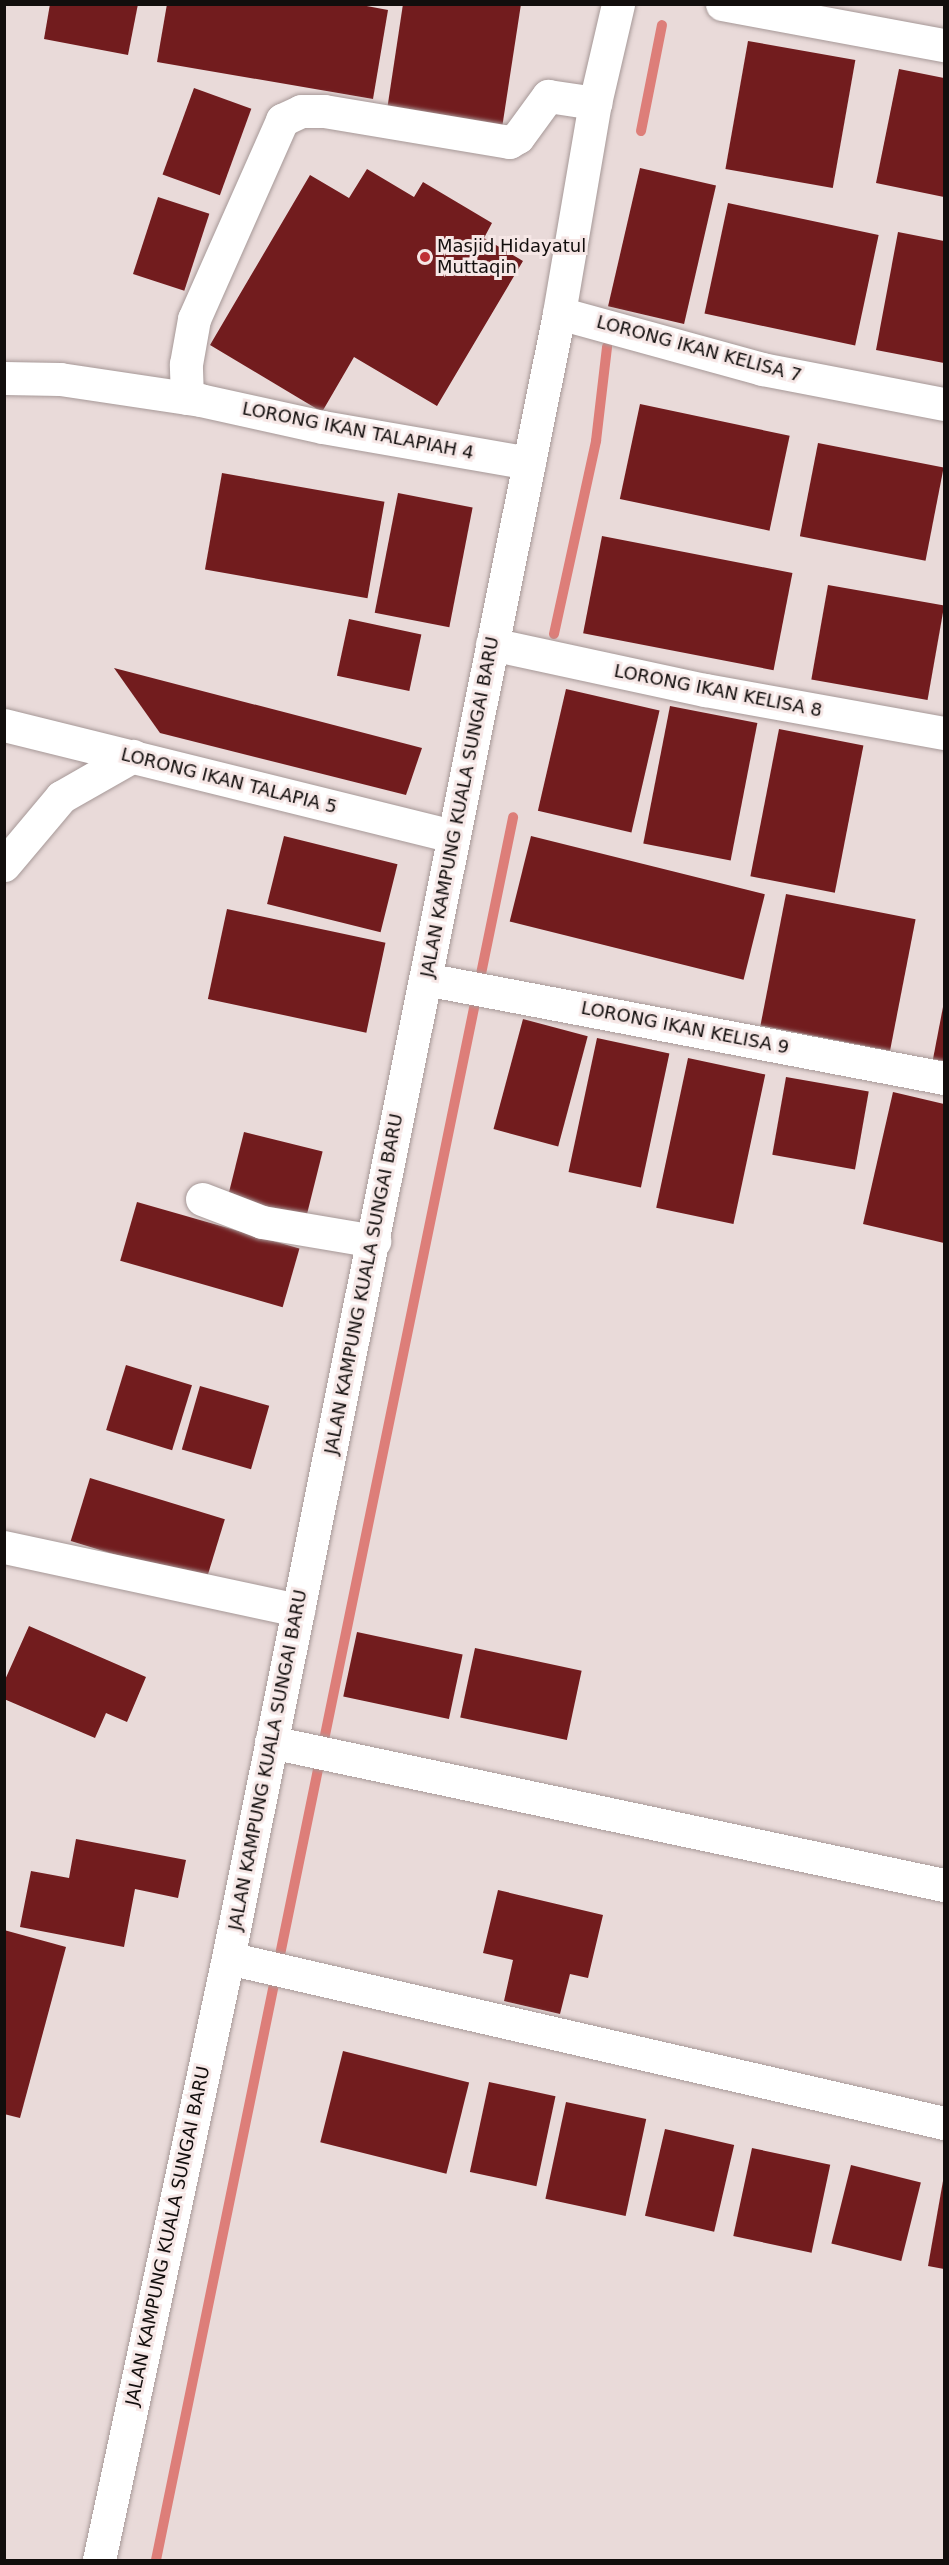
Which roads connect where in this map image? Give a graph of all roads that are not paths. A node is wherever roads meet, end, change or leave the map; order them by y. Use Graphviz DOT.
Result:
graph roads {
  1 [pos="618,4"];
  2 [pos="722,4"];
  3 [pos="945,45"];
  4 [pos="595,103"];
  5 [pos="560,313"];
  6 [pos="4,378"];
  7 [pos="187,398"];
  8 [pos="945,404"];
  9 [pos="529,463"];
  10 [pos="492,644"];
  11 [pos="4,725"];
  12 [pos="945,733"];
  13 [pos="133,756"];
  14 [pos="454,836"];
  15 [pos="4,865"];
  16 [pos="425,979"];
  17 [pos="945,1078"];
  18 [pos="202,1199"];
  19 [pos="374,1241"];
  20 [pos="4,1547"];
  21 [pos="298,1610"];
  22 [pos="281,1745"];
  23 [pos="945,1886"];
  24 [pos="239,1960"];
  25 [pos="945,2123"];
  26 [pos="99,2560"];
  1 -- 4 [label="street, JALAN KAMPUNG KUALA SUNGAI BARU"];
  2 -- 3 [label="street"];
  4 -- 5 [label="street, JALAN KAMPUNG KUALA SUNGAI BARU"];
  4 -- 7 [label="street"];
  5 -- 8 [label="street, LORONG IKAN KELISA 7"];
  5 -- 9 [label="street, JALAN KAMPUNG KUALA SUNGAI BARU"];
  6 -- 7 [label="street, LORONG IKAN TALAPIAH 4"];
  7 -- 9 [label="street, LORONG IKAN TALAPIAH 4"];
  9 -- 10 [label="street, JALAN KAMPUNG KUALA SUNGAI BARU"];
  10 -- 12 [label="street, LORONG IKAN KELISA 8"];
  10 -- 14 [label="street, JALAN KAMPUNG KUALA SUNGAI BARU"];
  11 -- 13 [label="street, LORONG IKAN TALAPIA 5"];
  13 -- 14 [label="street, LORONG IKAN TALAPIA 5"];
  13 -- 15 [label="street"];
  14 -- 16 [label="street, JALAN KAMPUNG KUALA SUNGAI BARU"];
  16 -- 17 [label="street, LORONG IKAN KELISA 9"];
  16 -- 19 [label="street, JALAN KAMPUNG KUALA SUNGAI BARU"];
  18 -- 19 [label="street"];
  19 -- 21 [label="street, JALAN KAMPUNG KUALA SUNGAI BARU"];
  20 -- 21 [label="street"];
  21 -- 22 [label="street, JALAN KAMPUNG KUALA SUNGAI BARU"];
  22 -- 23 [label="street"];
  22 -- 24 [label="street, JALAN KAMPUNG KUALA SUNGAI BARU"];
  24 -- 25 [label="street"];
  24 -- 26 [label="street, JALAN KAMPUNG KUALA SUNGAI BARU"];
}
